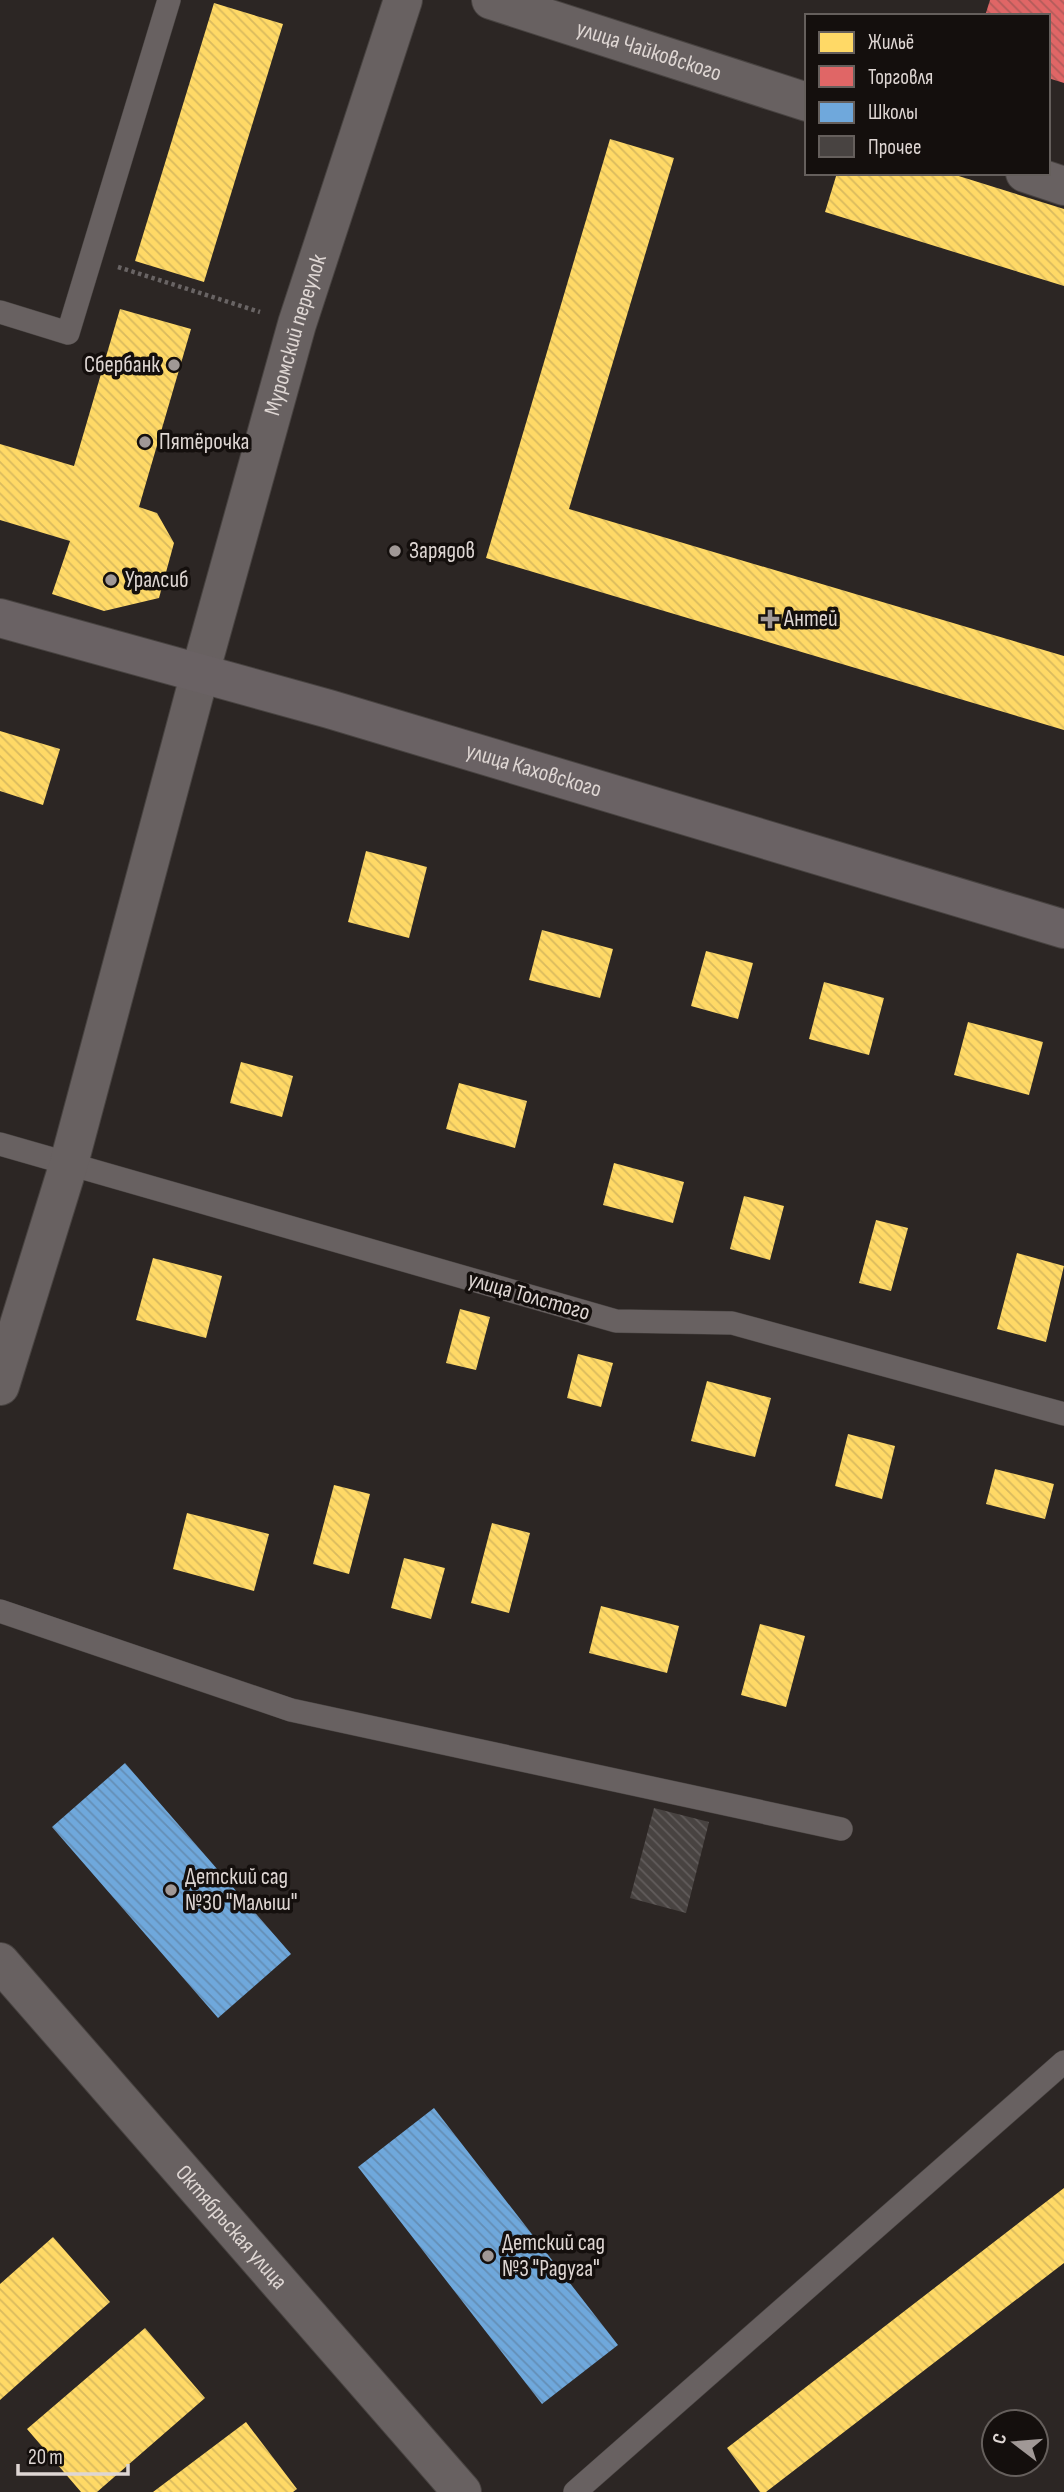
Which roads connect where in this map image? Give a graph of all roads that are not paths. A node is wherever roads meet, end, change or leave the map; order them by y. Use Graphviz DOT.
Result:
graph roads {
  1 [pos="169,0"];
  2 [pos="403,0"];
  3 [pos="491,0"];
  4 [pos="805,102"];
  5 [pos="1031,175"];
  6 [pos="1064,186"];
  7 [pos="0,312"];
  8 [pos="0,618"];
  9 [pos="200,673"];
  10 [pos="1064,929"];
  11 [pos="0,1143"];
  12 [pos="69,1163"];
  13 [pos="0,1386"];
  14 [pos="1064,1414"];
  15 [pos="0,1611"];
  16 [pos="841,1829"];
  17 [pos="0,1962"];
  18 [pos="1064,2062"];
  19 [pos="462,2492"];
  20 [pos="575,2492"];
  1 -- 7 [label="lane"];
  2 -- 9 [label="street, Муромский переулок"];
  3 -- 4 [label="street, улица Чайковского"];
  5 -- 6 [label="street"];
  8 -- 9 [label="main road, улица Каховского"];
  9 -- 10 [label="main road, улица Каховского"];
  9 -- 12 [label="street, Муромский переулок"];
  11 -- 12 [label="lane, улица Толстого"];
  12 -- 13 [label="street, Муромский переулок"];
  12 -- 14 [label="lane, улица Толстого"];
  15 -- 16 [label="lane"];
  17 -- 19 [label="street, Октябрьская улица"];
  18 -- 20 [label="lane"];
}
